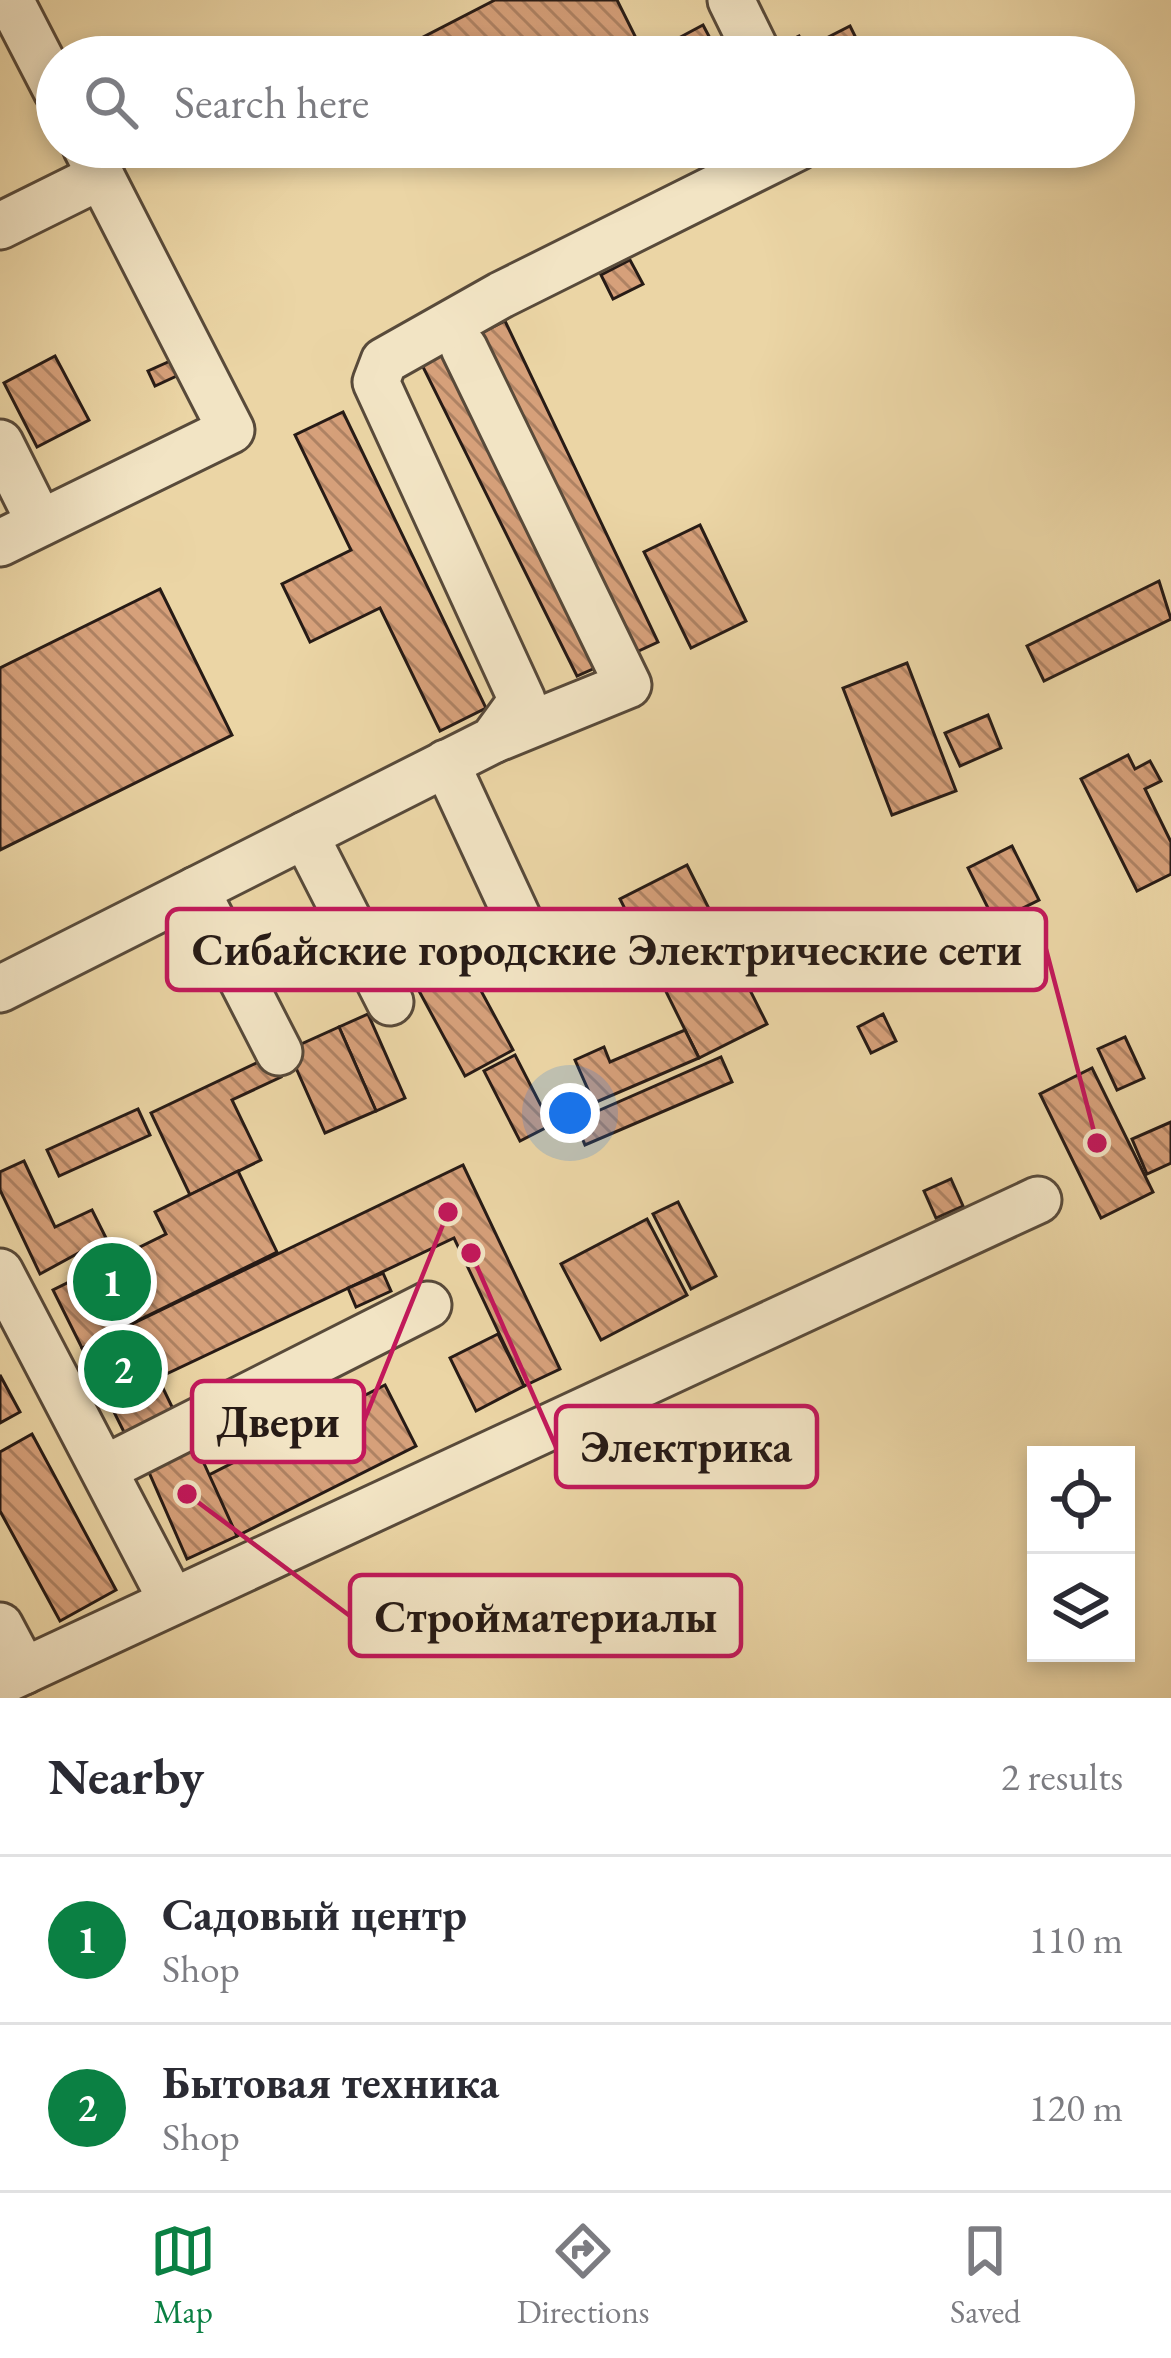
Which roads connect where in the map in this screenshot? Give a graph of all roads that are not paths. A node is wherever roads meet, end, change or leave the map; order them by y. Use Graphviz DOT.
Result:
graph roads {
  1 [pos="10,0"];
  2 [pos="731,0"];
  3 [pos="749,36"];
  4 [pos="36,50"];
  5 [pos="83,168"];
  6 [pos="97,168"];
  7 [pos="756,168"];
  8 [pos="0,226"];
  9 [pos="464,348"];
  10 [pos="0,443"];
  11 [pos="20,533"];
  12 [pos="494,740"];
  13 [pos="446,764"];
  14 [pos="305,835"];
  15 [pos="196,890"];
  16 [pos="527,938"];
  17 [pos="0,989"];
  18 [pos="390,1002"];
  19 [pos="279,1052"];
  20 [pos="1038,1200"];
  21 [pos="0,1272"];
  22 [pos="428,1305"];
  23 [pos="104,1469"];
  24 [pos="172,1601"];
  25 [pos="0,1626"];
  26 [pos="12,1677"];
  1 -- 4 [label="lane"];
  2 -- 3 [label="lane"];
  5 -- 8 [label="lane"];
  6 -- 11 [label="lane"];
  7 -- 12 [label="lane"];
  9 -- 12 [label="lane"];
  10 -- 11 [label="lane"];
  12 -- 13 [label="lane"];
  13 -- 14 [label="lane"];
  13 -- 16 [label="lane"];
  14 -- 15 [label="lane"];
  14 -- 18 [label="lane"];
  15 -- 17 [label="lane"];
  15 -- 19 [label="lane"];
  20 -- 24 [label="lane"];
  21 -- 23 [label="lane"];
  22 -- 23 [label="lane"];
  23 -- 24 [label="lane"];
  24 -- 26 [label="lane"];
  25 -- 26 [label="lane"];
}
